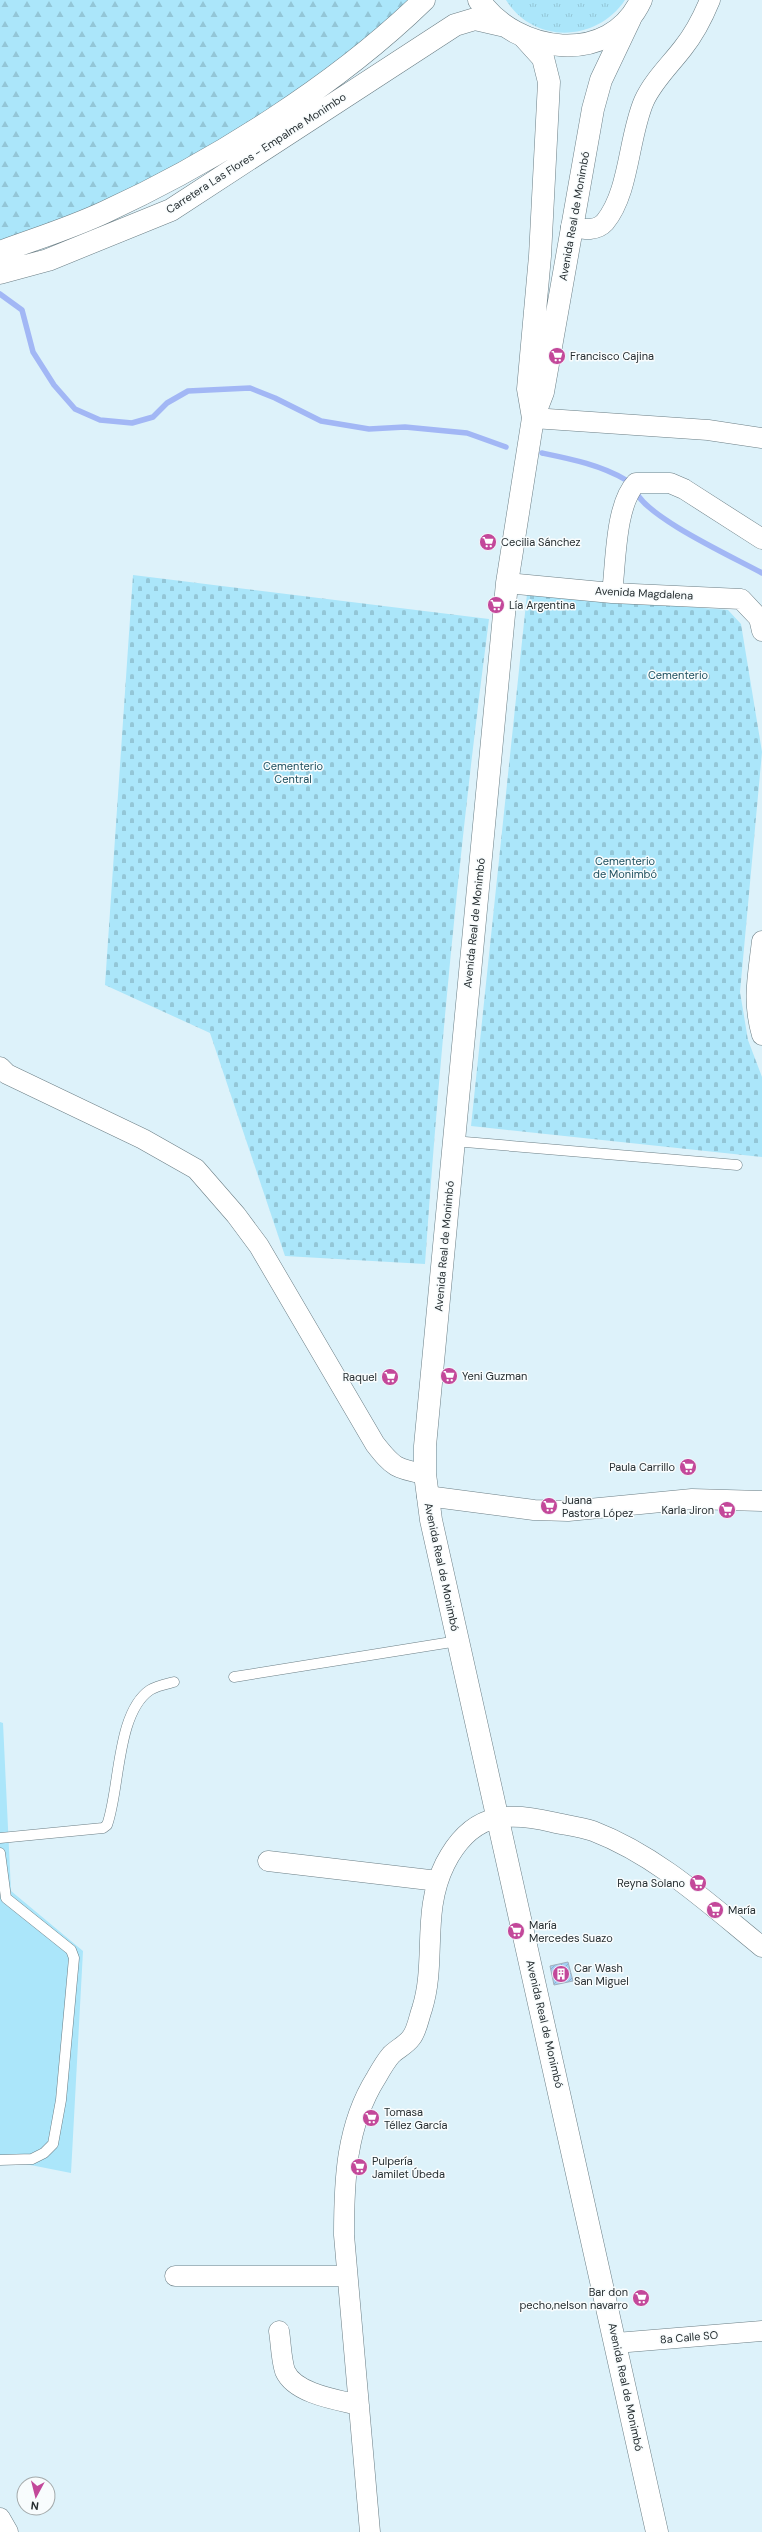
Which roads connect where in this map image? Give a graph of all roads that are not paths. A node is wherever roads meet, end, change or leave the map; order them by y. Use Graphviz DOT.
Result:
graph roads {
  1 [pos="424,0"];
  2 [pos="479,0"];
  3 [pos="642,0"];
  4 [pos="710,0"];
  5 [pos="630,19"];
  6 [pos="501,25"];
  7 [pos="524,38"];
  8 [pos="571,227"];
  9 [pos="0,252"];
  10 [pos="0,273"];
  11 [pos="533,418"];
  12 [pos="762,438"];
  13 [pos="762,539"];
  14 [pos="507,583"];
  15 [pos="612,593"];
  16 [pos="761,622"];
  17 [pos="762,942"];
  18 [pos="762,1035"];
  19 [pos="0,1067"];
  20 [pos="453,1141"];
  21 [pos="737,1165"];
  22 [pos="425,1474"];
  23 [pos="427,1496"];
  24 [pos="762,1502"];
  25 [pos="458,1641"];
  26 [pos="234,1677"];
  27 [pos="174,1682"];
  28 [pos="499,1816"];
  29 [pos="0,1838"];
  30 [pos="0,1853"];
  31 [pos="268,1861"];
  32 [pos="438,1881"];
  33 [pos="762,1947"];
  34 [pos="0,2160"];
  35 [pos="175,2276"];
  36 [pos="347,2276"];
  37 [pos="279,2331"];
  38 [pos="762,2331"];
  39 [pos="616,2343"];
  40 [pos="359,2405"];
  41 [pos="0,2518"];
  42 [pos="8,2532"];
  43 [pos="370,2532"];
  44 [pos="658,2532"];
  1 -- 9 [label="main road, Carretera Las Flores - Empalme Monimbo"];
  2 -- 6 [label="main road"];
  3 -- 5 [label="main road"];
  4 -- 8 [label="street"];
  5 -- 7 [label="main road"];
  5 -- 8 [label="main road, Avenida Real de Monimbó"];
  6 -- 7 [label="main road"];
  6 -- 10 [label="main road, Carretera Las Flores - Empalme Monimbo"];
  7 -- 11 [label="main road, Avenida Real de Monimbó"];
  8 -- 11 [label="main road, Avenida Real de Monimbó"];
  11 -- 12 [label="street"];
  11 -- 14 [label="main road, Avenida Real de Monimbó"];
  13 -- 15 [label="street"];
  14 -- 15 [label="street, Avenida Magdalena"];
  14 -- 20 [label="main road, Avenida Real de Monimbó"];
  15 -- 16 [label="street, Avenida Magdalena"];
  17 -- 18 [label="street"];
  19 -- 22 [label="street"];
  20 -- 21 [label="lane"];
  20 -- 22 [label="main road, Avenida Real de Monimbó"];
  22 -- 23 [label="main road, Avenida Real de Monimbó"];
  23 -- 24 [label="street"];
  23 -- 25 [label="main road, Avenida Real de Monimbó"];
  25 -- 26 [label="lane"];
  25 -- 28 [label="main road, Avenida Real de Monimbó"];
  27 -- 29 [label="lane"];
  28 -- 32 [label="street"];
  28 -- 33 [label="street"];
  28 -- 39 [label="main road, Avenida Real de Monimbó"];
  30 -- 34 [label="lane"];
  31 -- 32 [label="street"];
  32 -- 36 [label="street"];
  35 -- 36 [label="street"];
  36 -- 40 [label="street"];
  37 -- 40 [label="street"];
  38 -- 39 [label="street, 8a Calle SO"];
  39 -- 44 [label="main road, Avenida Real de Monimbó"];
  40 -- 43 [label="street"];
  41 -- 42 [label="street"];
}
